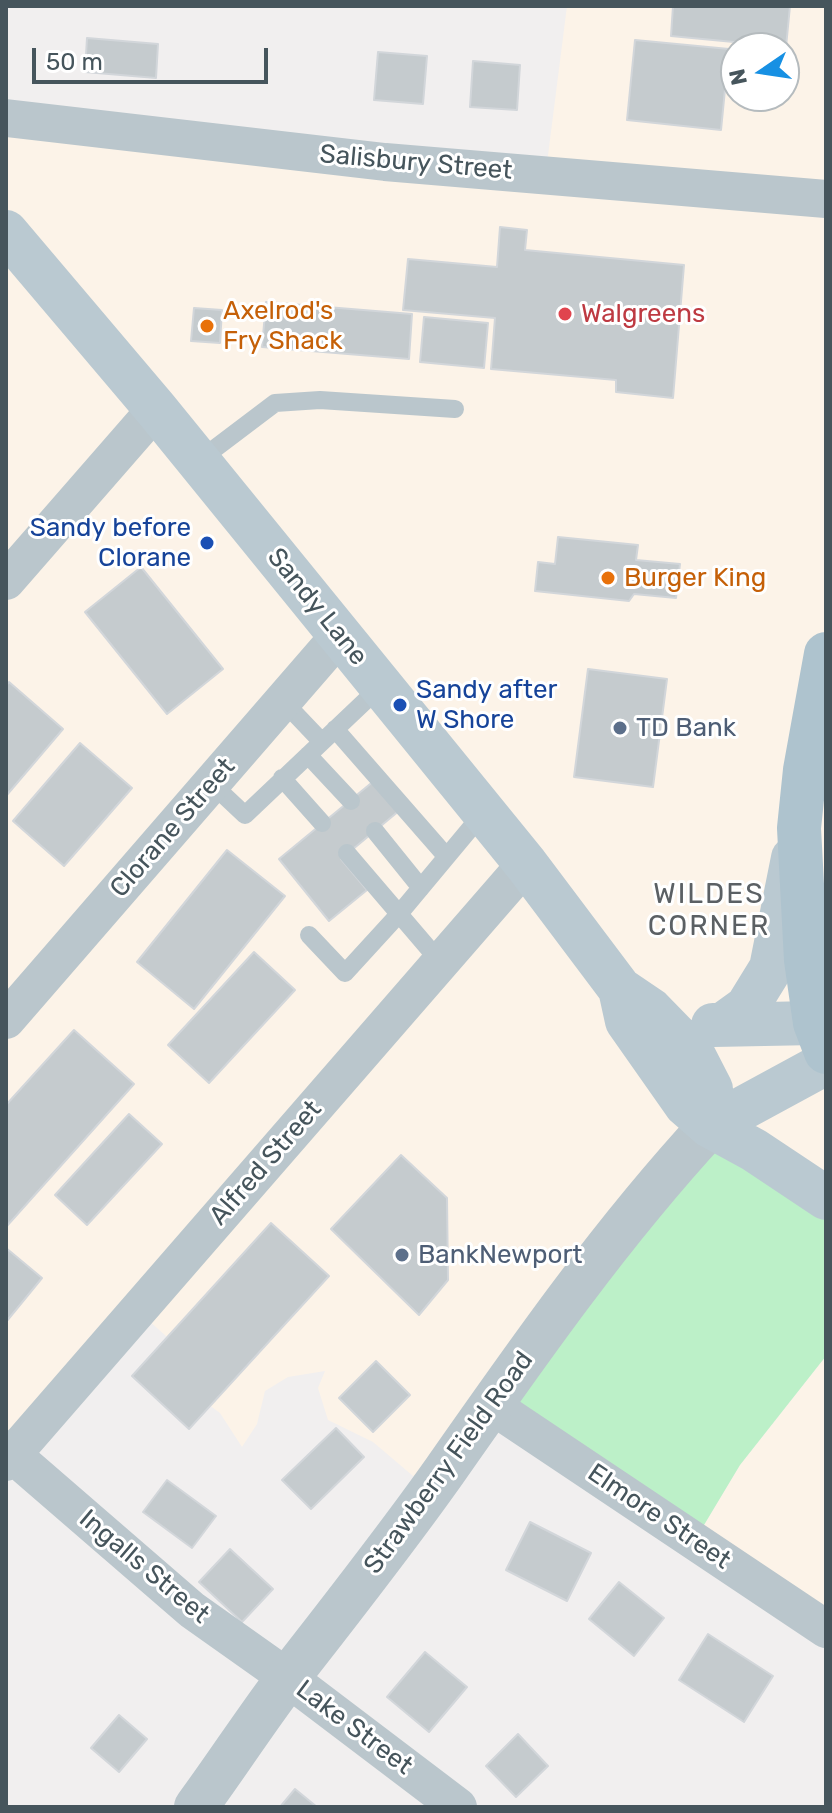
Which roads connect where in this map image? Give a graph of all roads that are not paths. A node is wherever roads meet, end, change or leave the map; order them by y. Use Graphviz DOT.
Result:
graph roads {
  1 [pos="6,118"];
  2 [pos="826,199"];
  3 [pos="6,232"];
  4 [pos="156,409"];
  5 [pos="455,409"];
  6 [pos="197,462"];
  7 [pos="6,581"];
  8 [pos="340,635"];
  9 [pos="826,654"];
  10 [pos="381,686"];
  11 [pos="283,701"];
  12 [pos="322,742"];
  13 [pos="282,778"];
  14 [pos="211,783"];
  15 [pos="351,801"];
  16 [pos="484,812"];
  17 [pos="322,823"];
  18 [pos="799,828"];
  19 [pos="375,831"];
  20 [pos="347,853"];
  21 [pos="446,856"];
  22 [pos="526,864"];
  23 [pos="421,888"];
  24 [pos="399,914"];
  25 [pos="309,935"];
  26 [pos="441,963"];
  27 [pos="636,999"];
  28 [pos="6,1020"];
  29 [pos="722,1025"];
  30 [pos="823,1039"];
  31 [pos="710,1126"];
  32 [pos="826,1198"];
  33 [pos="491,1405"];
  34 [pos="8,1455"];
  35 [pos="826,1629"];
  36 [pos="288,1678"];
  37 [pos="196,1807"];
  38 [pos="458,1807"];
  1 -- 2 [label="street, Salisbury Street"];
  3 -- 4 [label="main road, Sandy Lane"];
  4 -- 6 [label="main road, Sandy Lane"];
  4 -- 7 [label="street"];
  5 -- 6 [label="lane"];
  6 -- 8 [label="main road, Sandy Lane"];
  8 -- 10 [label="main road, Sandy Lane"];
  8 -- 11 [label="street, Clorane Street"];
  9 -- 18 [label="main road"];
  10 -- 12 [label="lane"];
  10 -- 16 [label="main road, Sandy Lane"];
  11 -- 12 [label="lane"];
  11 -- 14 [label="street, Clorane Street"];
  12 -- 13 [label="lane"];
  12 -- 15 [label="lane"];
  12 -- 21 [label="lane"];
  13 -- 14 [label="lane"];
  13 -- 17 [label="lane"];
  14 -- 28 [label="street, Clorane Street"];
  16 -- 21 [label="lane"];
  16 -- 22 [label="main road, Sandy Lane"];
  18 -- 29 [label="main road"];
  18 -- 30 [label="main road"];
  19 -- 23 [label="lane"];
  20 -- 24 [label="lane"];
  21 -- 23 [label="lane"];
  22 -- 26 [label="street, Alfred Street"];
  22 -- 27 [label="main road, Sandy Lane"];
  23 -- 24 [label="lane"];
  24 -- 25 [label="lane"];
  24 -- 26 [label="lane"];
  26 -- 34 [label="street, Alfred Street"];
  27 -- 29 [label="main road"];
  27 -- 31 [label="main road, Sandy Lane"];
  29 -- 30 [label="main road"];
  30 -- 31 [label="main road"];
  31 -- 32 [label="main road, Sandy Lane"];
  31 -- 33 [label="street, Strawberry Field Road"];
  33 -- 35 [label="street, Elmore Street"];
  33 -- 36 [label="street, Strawberry Field Road"];
  34 -- 36 [label="street, Ingalls Street"];
  36 -- 37 [label="street, Strawberry Field Road"];
  36 -- 38 [label="street, Lake Street"];
}
